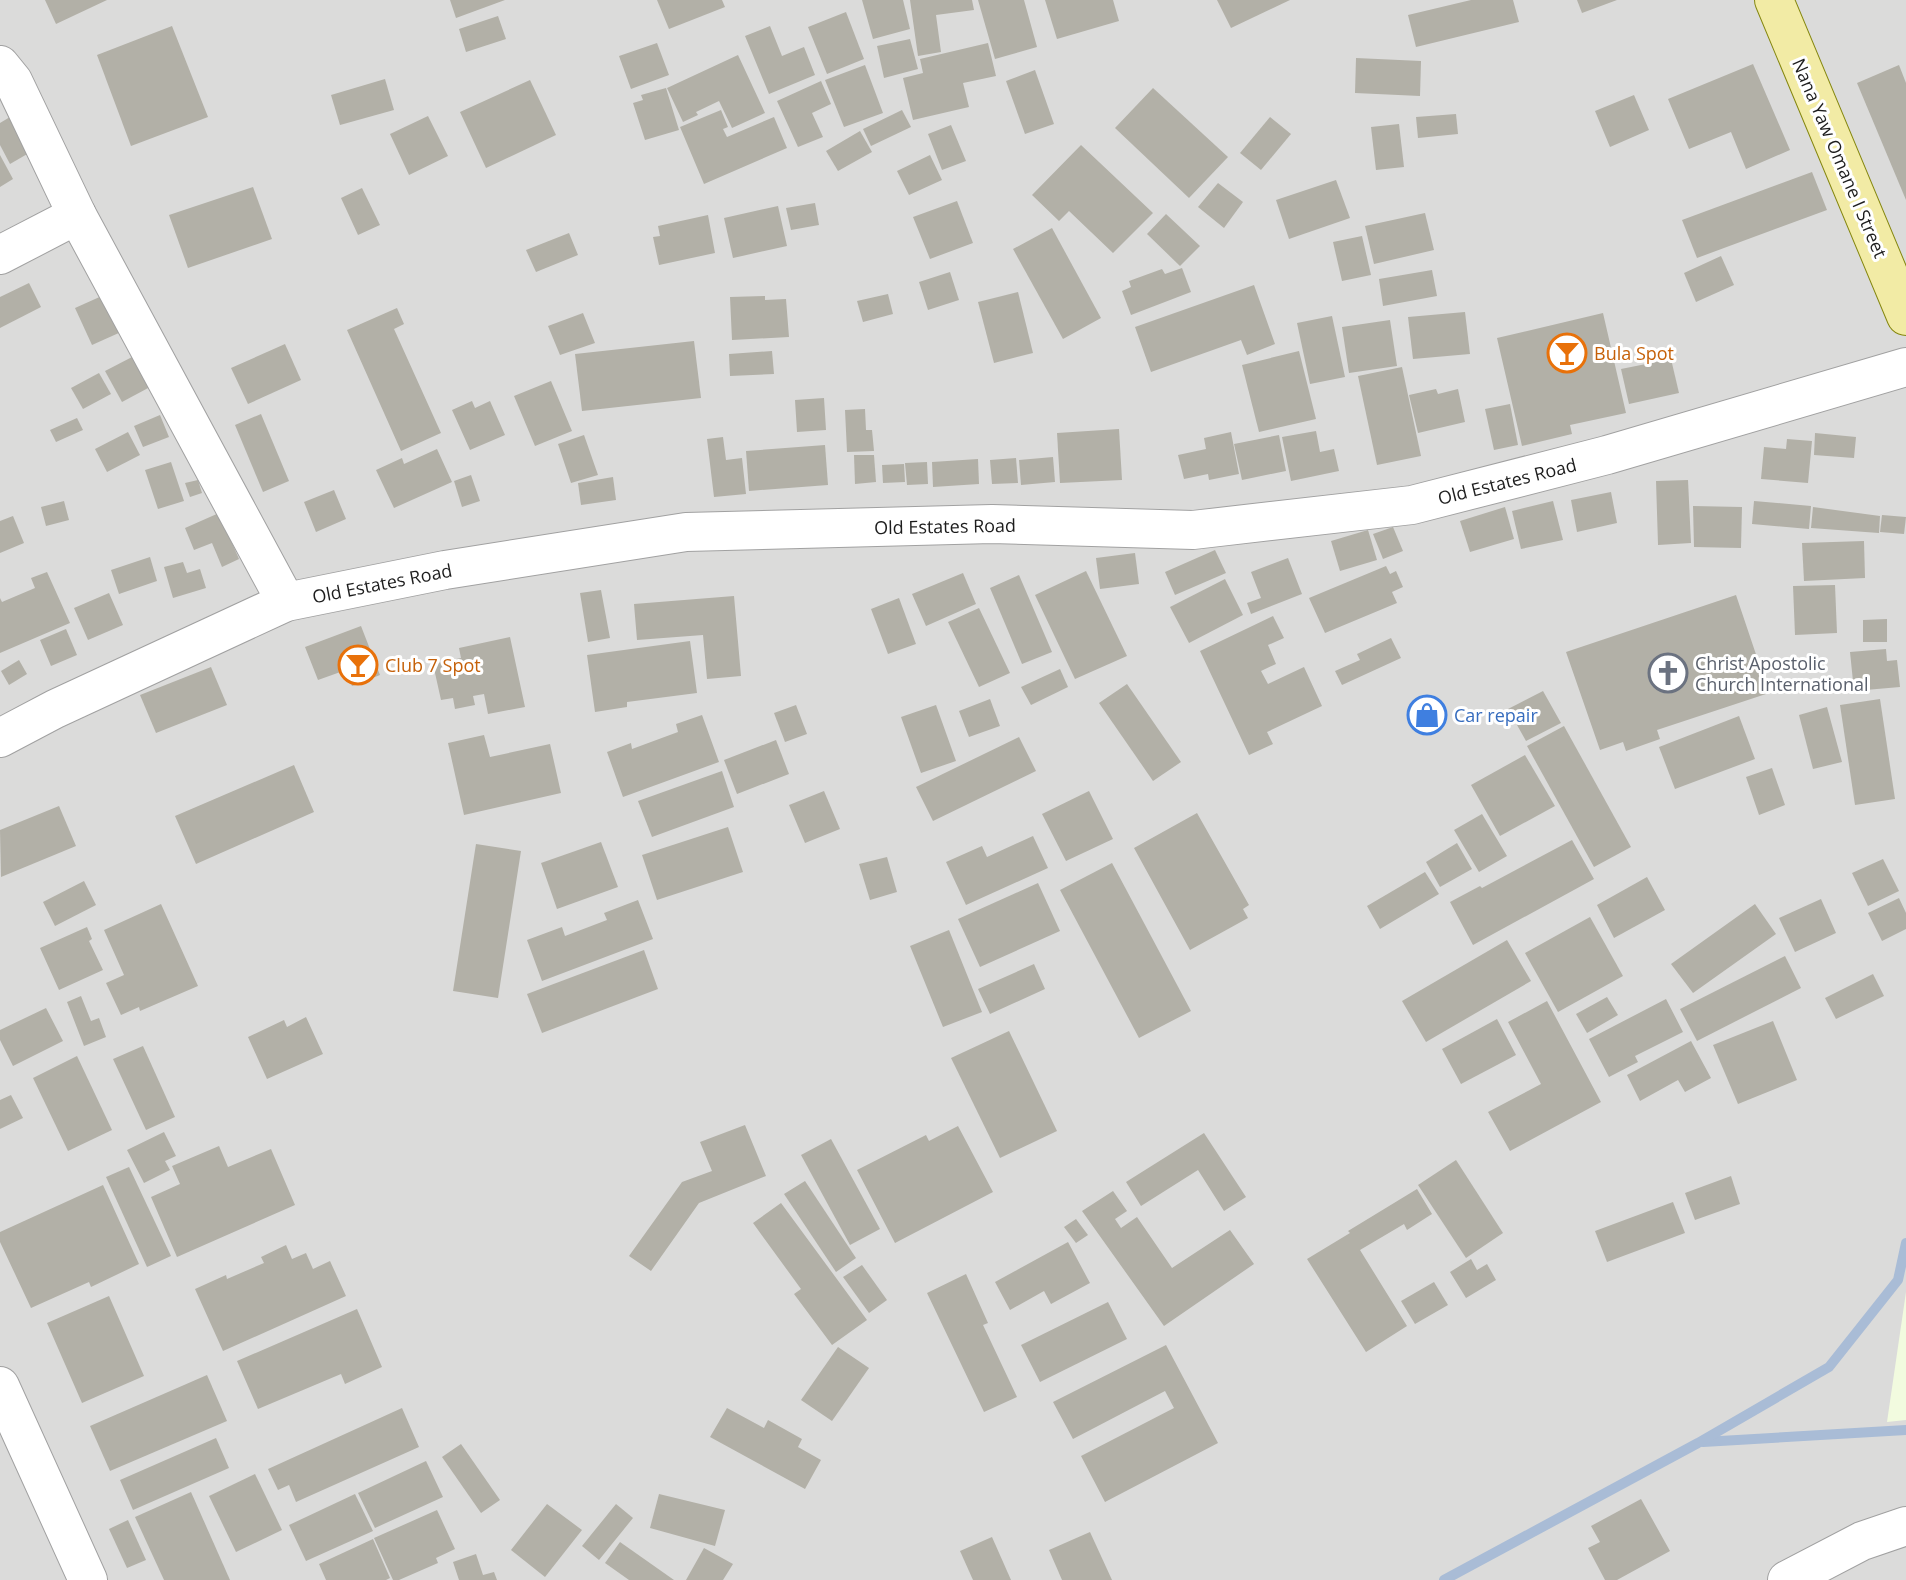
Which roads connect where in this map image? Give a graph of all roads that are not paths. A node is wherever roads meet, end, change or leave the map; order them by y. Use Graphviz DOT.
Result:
graph roads {
  1 [pos="1774,0"];
  2 [pos="0,65"];
  3 [pos="77,215"];
  4 [pos="0,255"];
  5 [pos="1906,316"];
  6 [pos="1906,367"];
  7 [pos="286,602"];
  8 [pos="0,738"];
  9 [pos="0,1386"];
  10 [pos="1906,1526"];
  11 [pos="88,1580"];
  12 [pos="1787,1580"];
  1 -- 5 [label="main road, Nana Yaw Omane I Street"];
  2 -- 3 [label="street"];
  3 -- 4 [label="street"];
  3 -- 7 [label="street"];
  6 -- 7 [label="street, Old Estates Road"];
  7 -- 8 [label="street, Old Estates Road"];
  9 -- 11 [label="street"];
  10 -- 12 [label="street"];
}
